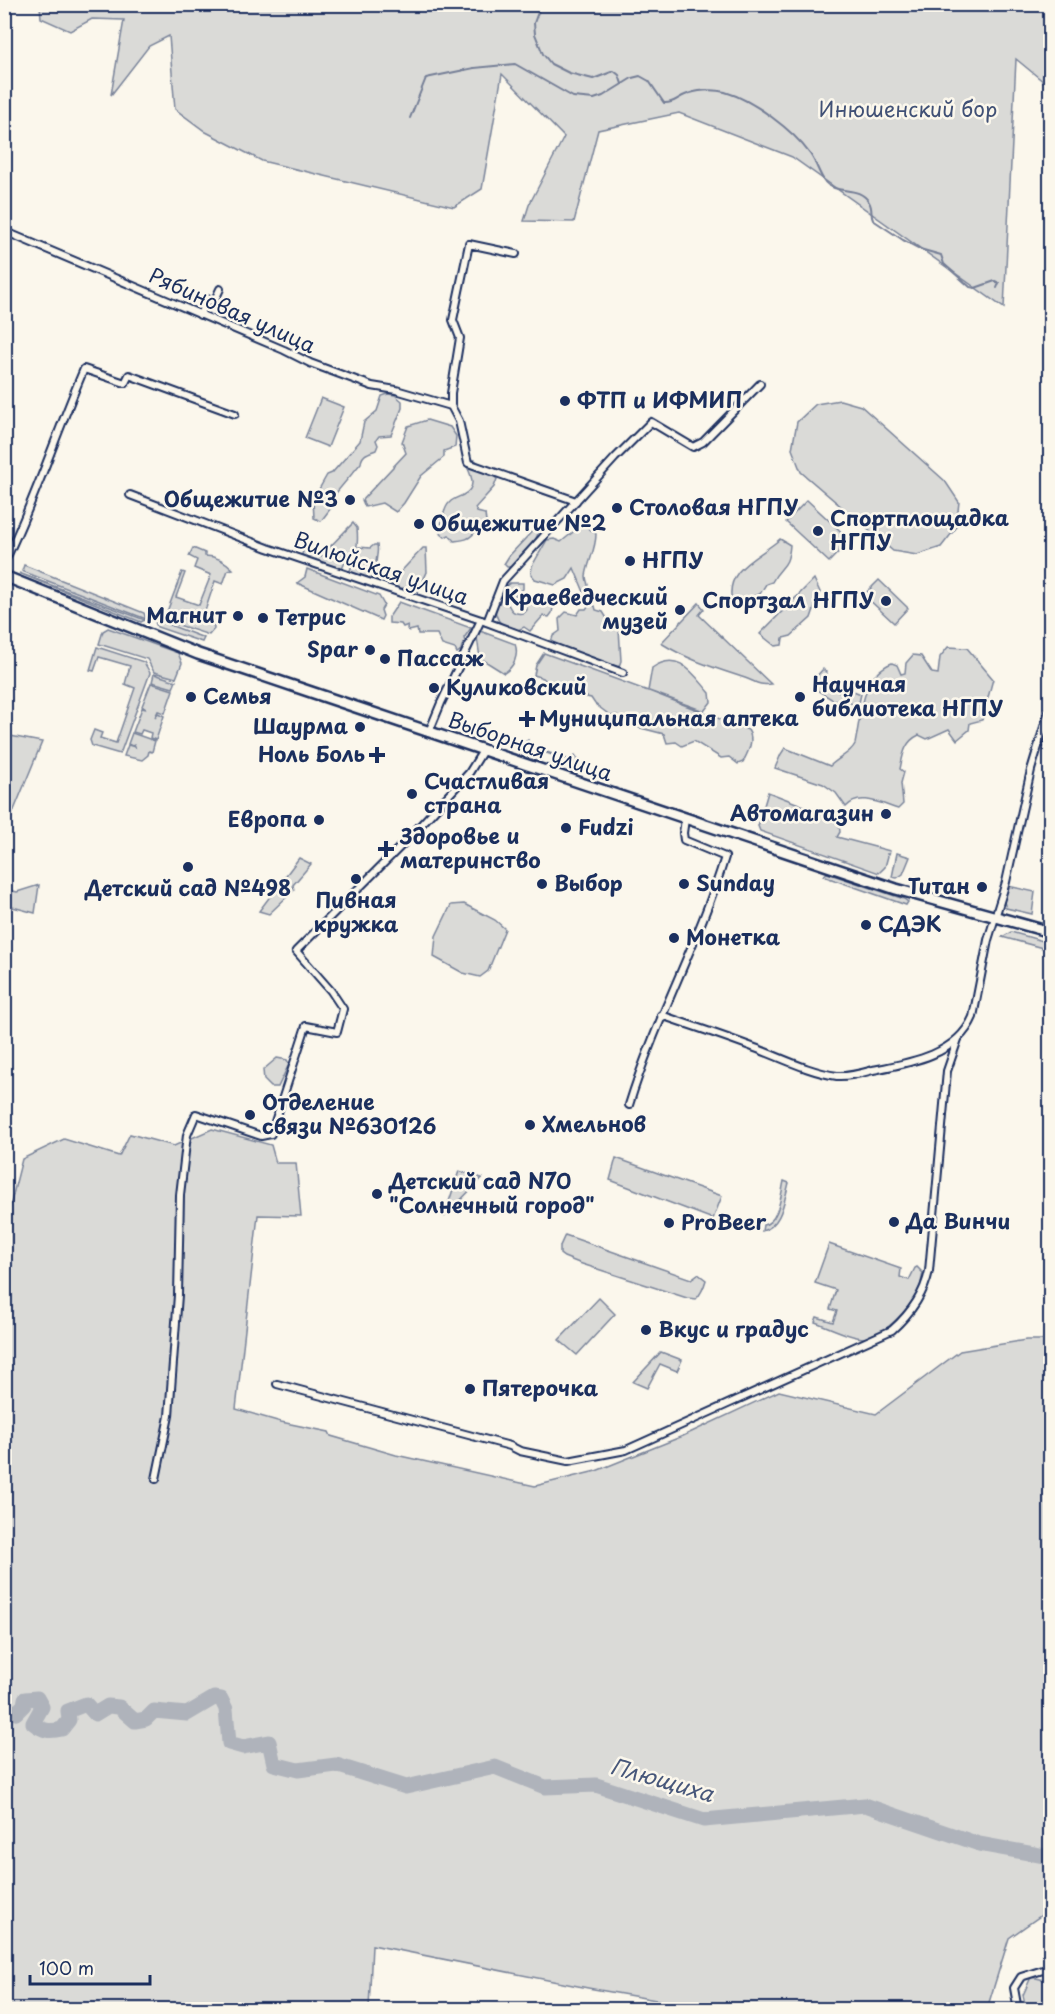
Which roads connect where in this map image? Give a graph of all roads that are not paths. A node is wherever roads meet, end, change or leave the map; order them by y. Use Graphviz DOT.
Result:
graph roads {
  1 [pos="4,231"];
  2 [pos="516,254"];
  3 [pos="220,289"];
  4 [pos="214,302"];
  5 [pos="225,306"];
  6 [pos="200,315"];
  7 [pos="760,384"];
  8 [pos="452,406"];
  9 [pos="235,414"];
  10 [pos="130,495"];
  11 [pos="576,501"];
  12 [pos="4,563"];
  13 [pos="4,576"];
  14 [pos="484,621"];
  15 [pos="623,673"];
  16 [pos="1050,707"];
  17 [pos="429,732"];
  18 [pos="484,749"];
  19 [pos="685,819"];
  20 [pos="995,917"];
  21 [pos="1050,932"];
  22 [pos="661,1015"];
  23 [pos="958,1039"];
  24 [pos="629,1105"];
  25 [pos="277,1384"];
  26 [pos="156,1479"];
  27 [pos="1050,1972"];
  28 [pos="1018,2010"];
  1 -- 6 [label="street, Рябиновая улица"];
  2 -- 8 [label="street"];
  3 -- 4 [label="street"];
  4 -- 5 [label="street"];
  4 -- 6 [label="street"];
  6 -- 8 [label="street, Рябиновая улица"];
  7 -- 11 [label="street"];
  8 -- 11 [label="street"];
  9 -- 12 [label="street"];
  10 -- 14 [label="street, Вилюйская улица"];
  11 -- 14 [label="street"];
  13 -- 17 [label="main road, Выборная улица"];
  14 -- 15 [label="street, Вилюйская улица"];
  14 -- 17 [label="street"];
  16 -- 20 [label="street"];
  17 -- 18 [label="main road, Выборная улица"];
  18 -- 19 [label="main road, Выборная улица"];
  18 -- 26 [label="street"];
  19 -- 20 [label="main road, Выборная улица"];
  19 -- 22 [label="street"];
  20 -- 21 [label="main road, Выборная улица"];
  20 -- 23 [label="street"];
  22 -- 23 [label="street"];
  22 -- 24 [label="street"];
  23 -- 25 [label="street"];
  27 -- 28 [label="street"];
}
